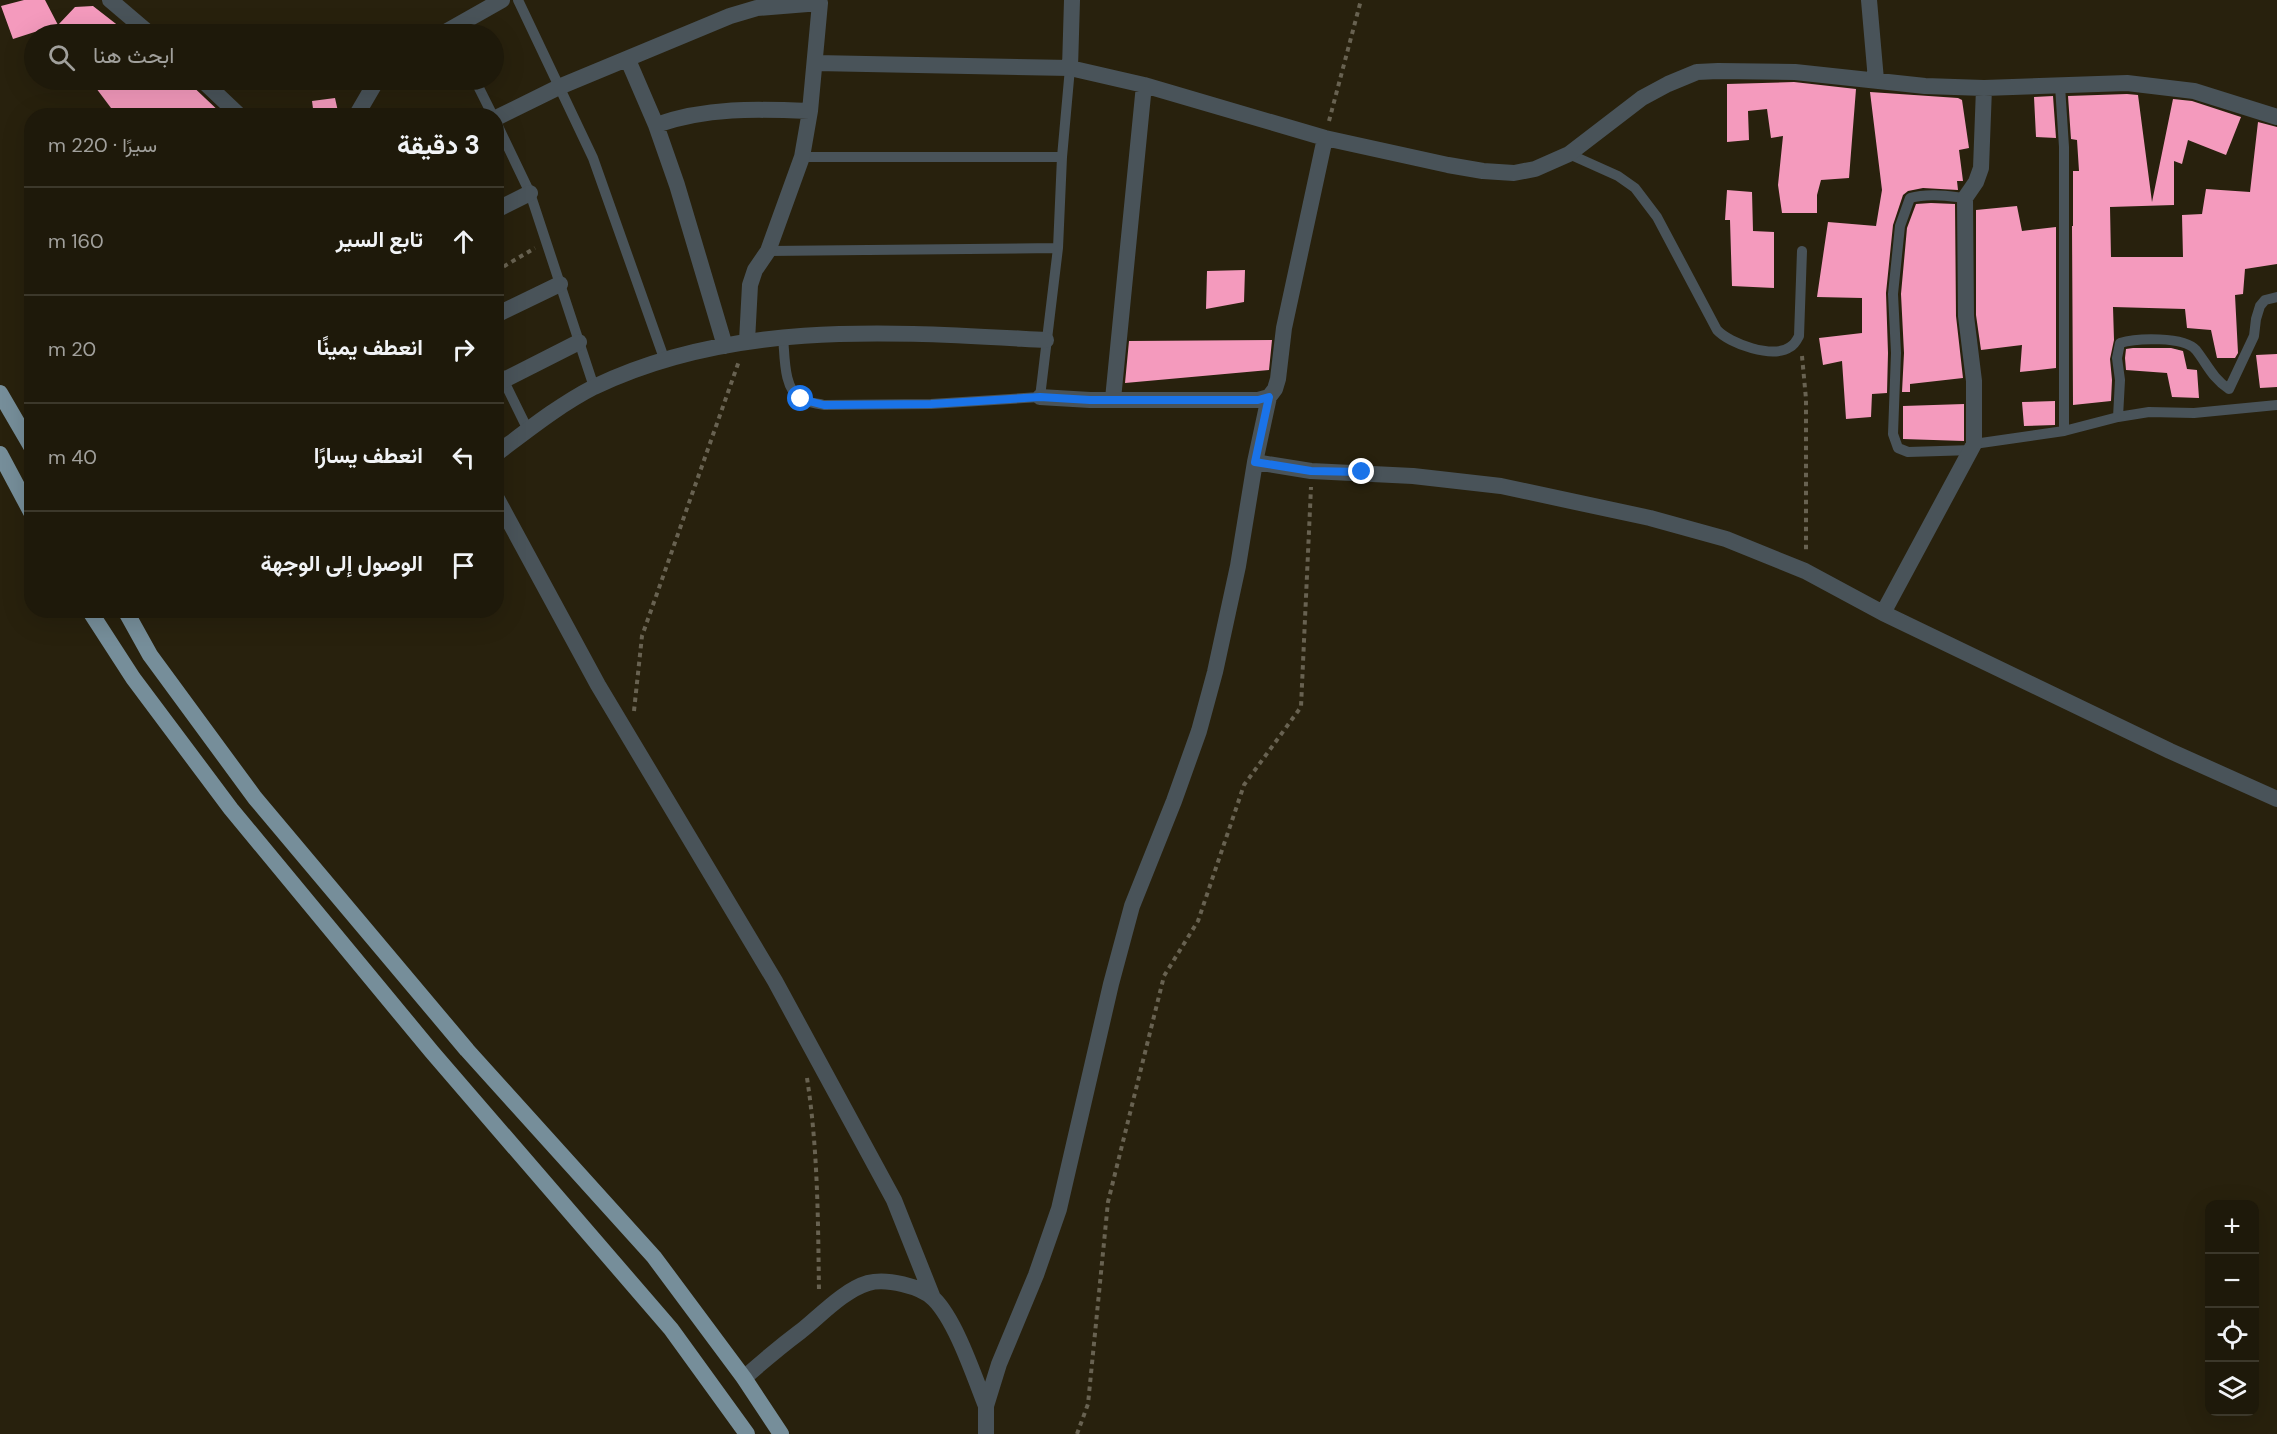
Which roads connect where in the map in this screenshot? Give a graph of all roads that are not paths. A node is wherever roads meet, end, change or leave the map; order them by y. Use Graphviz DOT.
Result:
graph roads {
  1 [pos="110,0"];
  2 [pos="502,0"];
  3 [pos="518,0"];
  4 [pos="1072,0"];
  5 [pos="1869,0"];
  6 [pos="821,2"];
  7 [pos="777,3"];
  8 [pos="138,24"];
  9 [pos="463,24"];
  10 [pos="628,60"];
  11 [pos="816,63"];
  12 [pos="1070,68"];
  13 [pos="1876,80"];
  14 [pos="1144,85"];
  15 [pos="2060,86"];
  16 [pos="560,87"];
  17 [pos="1984,88"];
  18 [pos="213,90"];
  19 [pos="371,90"];
  20 [pos="480,90"];
  21 [pos="232,108"];
  22 [pos="361,108"];
  23 [pos="489,108"];
  24 [pos="810,111"];
  25 [pos="504,115"];
  26 [pos="2277,117"];
  27 [pos="656,125"];
  28 [pos="504,138"];
  29 [pos="1325,138"];
  30 [pos="1569,154"];
  31 [pos="802,157"];
  32 [pos="1062,158"];
  33 [pos="530,193"];
  34 [pos="1965,198"];
  35 [pos="504,206"];
  36 [pos="1058,249"];
  37 [pos="768,251"];
  38 [pos="1802,251"];
  39 [pos="560,284"];
  40 [pos="2277,297"];
  41 [pos="504,311"];
  42 [pos="783,337"];
  43 [pos="747,340"];
  44 [pos="1046,340"];
  45 [pos="579,342"];
  46 [pos="725,346"];
  47 [pos="665,360"];
  48 [pos="504,370"];
  49 [pos="504,380"];
  50 [pos="594,387"];
  51 [pos="2229,389"];
  52 [pos="0,393"];
  53 [pos="1040,397"];
  54 [pos="1269,397"];
  55 [pos="1113,399"];
  56 [pos="2277,405"];
  57 [pos="2231,410"];
  58 [pos="2118,417"];
  59 [pos="528,430"];
  60 [pos="2064,431"];
  61 [pos="24,434"];
  62 [pos="1974,447"];
  63 [pos="504,448"];
  64 [pos="0,454"];
  65 [pos="1255,462"];
  66 [pos="24,498"];
  67 [pos="504,512"];
  68 [pos="1883,613"];
  69 [pos="94,618"];
  70 [pos="129,618"];
  71 [pos="2277,799"];
  72 [pos="933,1298"];
  73 [pos="744,1378"];
  74 [pos="986,1406"];
  75 [pos="747,1434"];
  76 [pos="781,1434"];
  77 [pos="986,1434"];
  1 -- 8 [label="street"];
  2 -- 9 [label="street"];
  3 -- 16 [label="lane"];
  4 -- 12 [label="street"];
  5 -- 13 [label="street"];
  6 -- 7 [label="street"];
  6 -- 11 [label="street"];
  7 -- 10 [label="street"];
  10 -- 16 [label="street"];
  10 -- 27 [label="street"];
  11 -- 12 [label="street"];
  11 -- 24 [label="street"];
  12 -- 14 [label="street"];
  12 -- 32 [label="lane"];
  13 -- 17 [label="street"];
  13 -- 30 [label="street"];
  14 -- 29 [label="street"];
  14 -- 55 [label="street"];
  15 -- 17 [label="street"];
  15 -- 26 [label="street"];
  15 -- 60 [label="lane"];
  16 -- 25 [label="street"];
  16 -- 47 [label="lane"];
  17 -- 34 [label="street"];
  18 -- 21 [label="street"];
  19 -- 22 [label="street"];
  20 -- 23 [label="lane"];
  24 -- 27 [label="street"];
  24 -- 31 [label="street"];
  27 -- 46 [label="street"];
  28 -- 33 [label="lane"];
  29 -- 30 [label="street"];
  29 -- 54 [label="street"];
  30 -- 38 [label="lane"];
  31 -- 32 [label="lane"];
  31 -- 37 [label="street"];
  32 -- 36 [label="lane"];
  33 -- 35 [label="street"];
  33 -- 39 [label="lane"];
  34 -- 62 [label="street"];
  34 -- 62 [label="lane"];
  36 -- 37 [label="lane"];
  36 -- 44 [label="lane"];
  37 -- 43 [label="street"];
  39 -- 41 [label="street"];
  39 -- 45 [label="lane"];
  40 -- 51 [label="lane"];
  42 -- 43 [label="street"];
  42 -- 44 [label="street"];
  42 -- 53 [label="lane"];
  43 -- 46 [label="street"];
  44 -- 53 [label="lane"];
  45 -- 48 [label="street"];
  45 -- 50 [label="lane"];
  46 -- 47 [label="street"];
  47 -- 50 [label="street"];
  49 -- 59 [label="lane"];
  50 -- 59 [label="street"];
  51 -- 57 [label="lane"];
  51 -- 58 [label="lane"];
  52 -- 61 [label="highway"];
  53 -- 55 [label="street"];
  54 -- 55 [label="street"];
  54 -- 65 [label="street"];
  56 -- 57 [label="lane"];
  57 -- 58 [label="lane"];
  58 -- 60 [label="lane"];
  59 -- 63 [label="street"];
  60 -- 62 [label="lane"];
  62 -- 68 [label="street"];
  64 -- 66 [label="highway"];
  65 -- 68 [label="street"];
  65 -- 74 [label="street"];
  67 -- 72 [label="street"];
  68 -- 71 [label="street"];
  69 -- 75 [label="highway"];
  70 -- 73 [label="highway"];
  72 -- 73 [label="street"];
  72 -- 74 [label="street"];
  73 -- 76 [label="highway"];
  74 -- 77 [label="street"];
}
